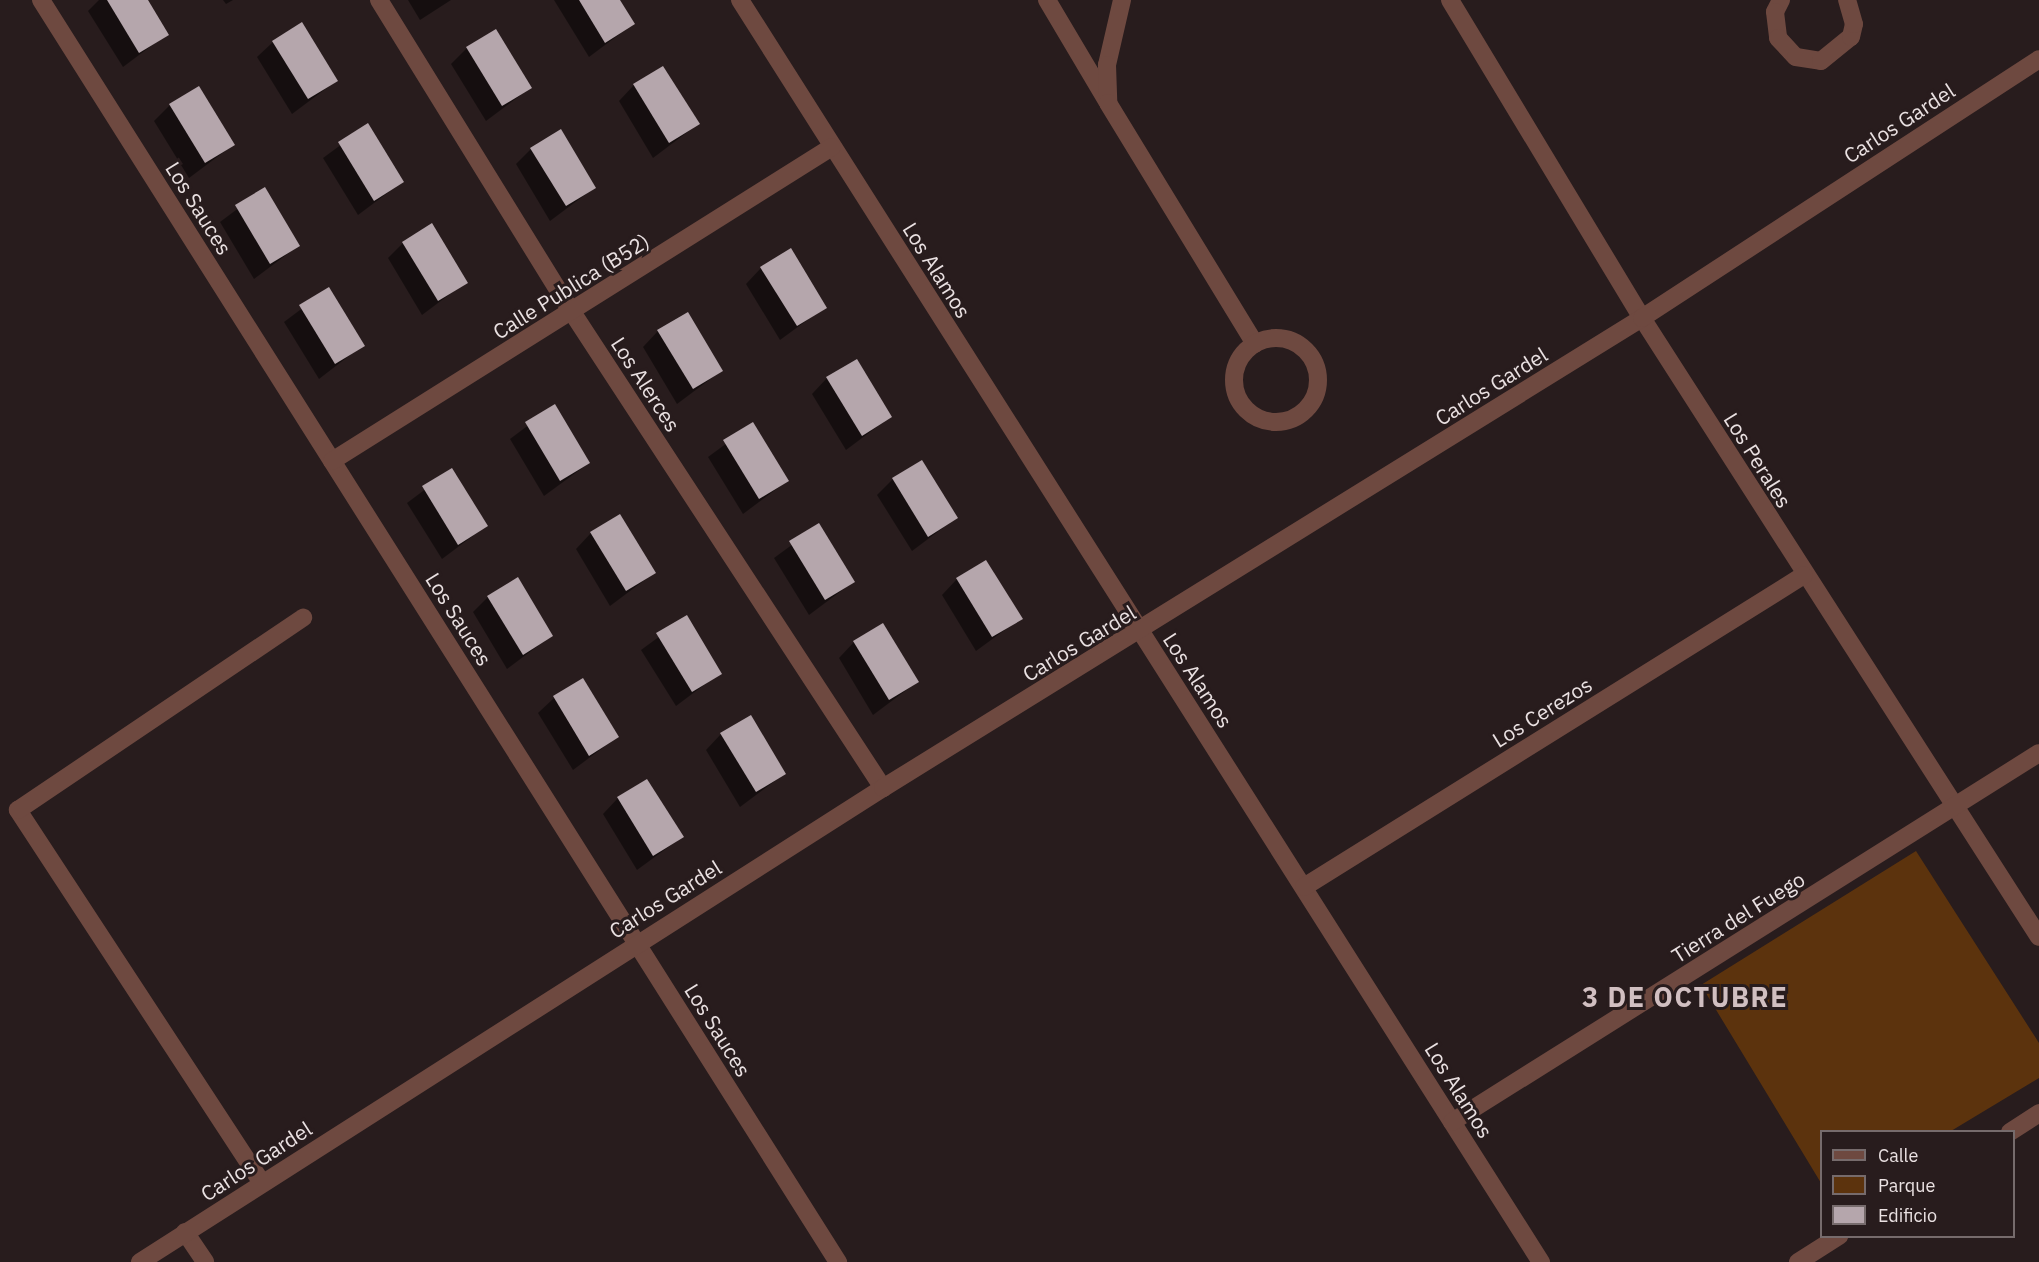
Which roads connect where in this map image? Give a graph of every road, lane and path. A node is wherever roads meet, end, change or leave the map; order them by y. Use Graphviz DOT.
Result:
graph roads {
  1 [pos="40,0"];
  2 [pos="379,0"];
  3 [pos="740,0"];
  4 [pos="1047,0"];
  5 [pos="1122,0"];
  6 [pos="1450,0"];
  7 [pos="1781,0"];
  8 [pos="1847,0"];
  9 [pos="2039,59"];
  10 [pos="1108,103"];
  11 [pos="832,147"];
  12 [pos="572,312"];
  13 [pos="1642,318"];
  14 [pos="1255,344"];
  15 [pos="332,461"];
  16 [pos="1804,575"];
  17 [pos="303,618"];
  18 [pos="1141,632"];
  19 [pos="2039,753"];
  20 [pos="884,788"];
  21 [pos="1956,807"];
  22 [pos="1304,887"];
  23 [pos="2039,937"];
  24 [pos="638,944"];
  25 [pos="2039,1113"];
  26 [pos="1452,1122"];
  27 [pos="2012,1130"];
  28 [pos="262,1184"];
  29 [pos="185,1232"];
  30 [pos="1836,1238"];
  31 [pos="140,1262"];
  32 [pos="205,1262"];
  33 [pos="838,1262"];
  34 [pos="1541,1262"];
  35 [pos="1798,1262"];
  1 -- 15 [label="street, Los Sauces"];
  2 -- 12 [label="street, Los Alerces"];
  3 -- 11 [label="street, Los Alamos"];
  4 -- 10 [label="street"];
  5 -- 10 [label="street"];
  6 -- 13 [label="street, Los Perales"];
  7 -- 8 [label="street"];
  9 -- 13 [label="street, Carlos Gardel"];
  10 -- 14 [label="street"];
  11 -- 12 [label="street, Calle Publica (B52)"];
  11 -- 18 [label="street, Los Alamos"];
  12 -- 15 [label="street, Calle Publica (B52)"];
  12 -- 20 [label="street, Los Alerces"];
  13 -- 16 [label="street, Los Perales"];
  13 -- 18 [label="street, Carlos Gardel"];
  14 -- 14 [label="street"];
  15 -- 24 [label="street, Los Sauces"];
  16 -- 21 [label="street, Los Perales"];
  16 -- 22 [label="street, Los Cerezos"];
  17 -- 28 [label="street"];
  18 -- 20 [label="street, Carlos Gardel"];
  18 -- 22 [label="street, Los Alamos"];
  19 -- 21 [label="street"];
  20 -- 24 [label="street, Carlos Gardel"];
  21 -- 23 [label="street, Los Perales"];
  21 -- 26 [label="street, Tierra del Fuego"];
  22 -- 26 [label="street, Los Alamos"];
  24 -- 28 [label="street, Carlos Gardel"];
  24 -- 33 [label="street, Los Sauces"];
  25 -- 27 [label="street"];
  26 -- 34 [label="street, Los Alamos"];
  28 -- 29 [label="street, Carlos Gardel"];
  29 -- 31 [label="street, Carlos Gardel"];
  29 -- 32 [label="street"];
  30 -- 35 [label="street"];
}
